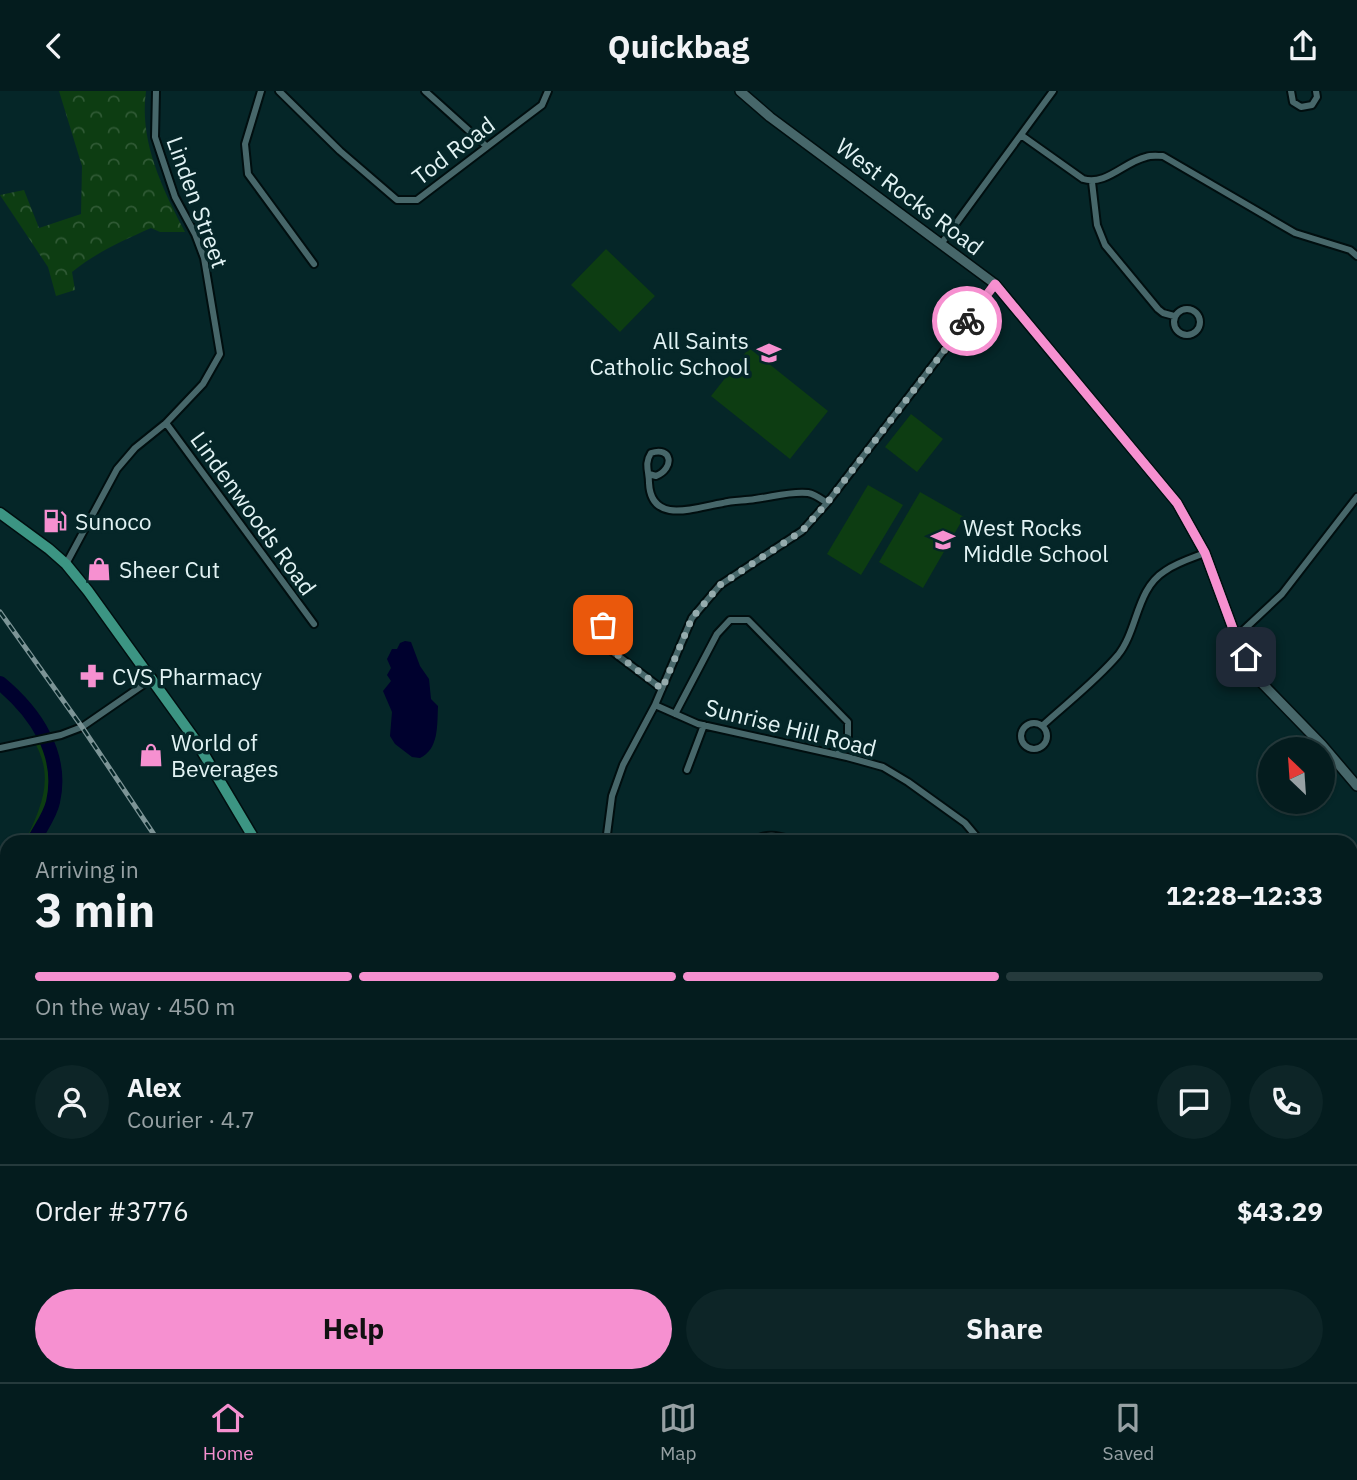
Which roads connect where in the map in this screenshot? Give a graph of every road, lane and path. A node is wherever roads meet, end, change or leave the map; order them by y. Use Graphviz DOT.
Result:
graph roads {
  1 [pos="156,91"];
  2 [pos="261,91"];
  3 [pos="279,91"];
  4 [pos="425,91"];
  5 [pos="548,91"];
  6 [pos="740,91"];
  7 [pos="1052,91"];
  8 [pos="1291,91"];
  9 [pos="1316,91"];
  10 [pos="1021,135"];
  11 [pos="486,146"];
  12 [pos="1092,182"];
  13 [pos="941,244"];
  14 [pos="1357,256"];
  15 [pos="314,264"];
  16 [pos="995,284"];
  17 [pos="1174,316"];
  18 [pos="166,423"];
  19 [pos="649,474"];
  20 [pos="1357,496"];
  21 [pos="827,503"];
  22 [pos="0,513"];
  23 [pos="1205,553"];
  24 [pos="66,564"];
  25 [pos="314,624"];
  26 [pos="1236,637"];
  27 [pos="610,649"];
  28 [pos="153,678"];
  29 [pos="662,689"];
  30 [pos="655,705"];
  31 [pos="675,714"];
  32 [pos="704,725"];
  33 [pos="1042,726"];
  34 [pos="0,748"];
  35 [pos="838,755"];
  36 [pos="687,770"];
  37 [pos="1357,786"];
  38 [pos="252,835"];
  39 [pos="607,835"];
  40 [pos="975,835"];
  1 -- 18 [label="street, Linden Street"];
  2 -- 15 [label="street"];
  3 -- 11 [label="street, Tod Road"];
  4 -- 11 [label="street"];
  5 -- 11 [label="street, Tod Road"];
  6 -- 13 [label="main road, West Rocks Road"];
  7 -- 10 [label="street"];
  8 -- 9 [label="street"];
  10 -- 12 [label="street"];
  10 -- 13 [label="street"];
  12 -- 14 [label="street"];
  12 -- 17 [label="street"];
  13 -- 16 [label="main road, West Rocks Road"];
  16 -- 21 [label="street"];
  16 -- 23 [label="main road, West Rocks Road"];
  17 -- 17 [label="street"];
  18 -- 24 [label="street, Linden Street"];
  18 -- 25 [label="street, Lindenwoods Road"];
  19 -- 21 [label="street"];
  20 -- 26 [label="street"];
  21 -- 29 [label="street"];
  22 -- 24 [label="main road"];
  23 -- 26 [label="main road, West Rocks Road"];
  23 -- 33 [label="street"];
  24 -- 28 [label="main road"];
  26 -- 37 [label="main road, West Rocks Road"];
  27 -- 27 [label="street"];
  27 -- 29 [label="street"];
  28 -- 34 [label="street"];
  28 -- 38 [label="main road"];
  29 -- 30 [label="street"];
  30 -- 31 [label="street, Sunrise Hill Road"];
  30 -- 39 [label="street"];
  31 -- 32 [label="street, Sunrise Hill Road"];
  31 -- 35 [label="street"];
  32 -- 35 [label="street, Sunrise Hill Road"];
  32 -- 36 [label="street"];
  33 -- 33 [label="street"];
  35 -- 40 [label="street, Sunrise Hill Road"];
}
